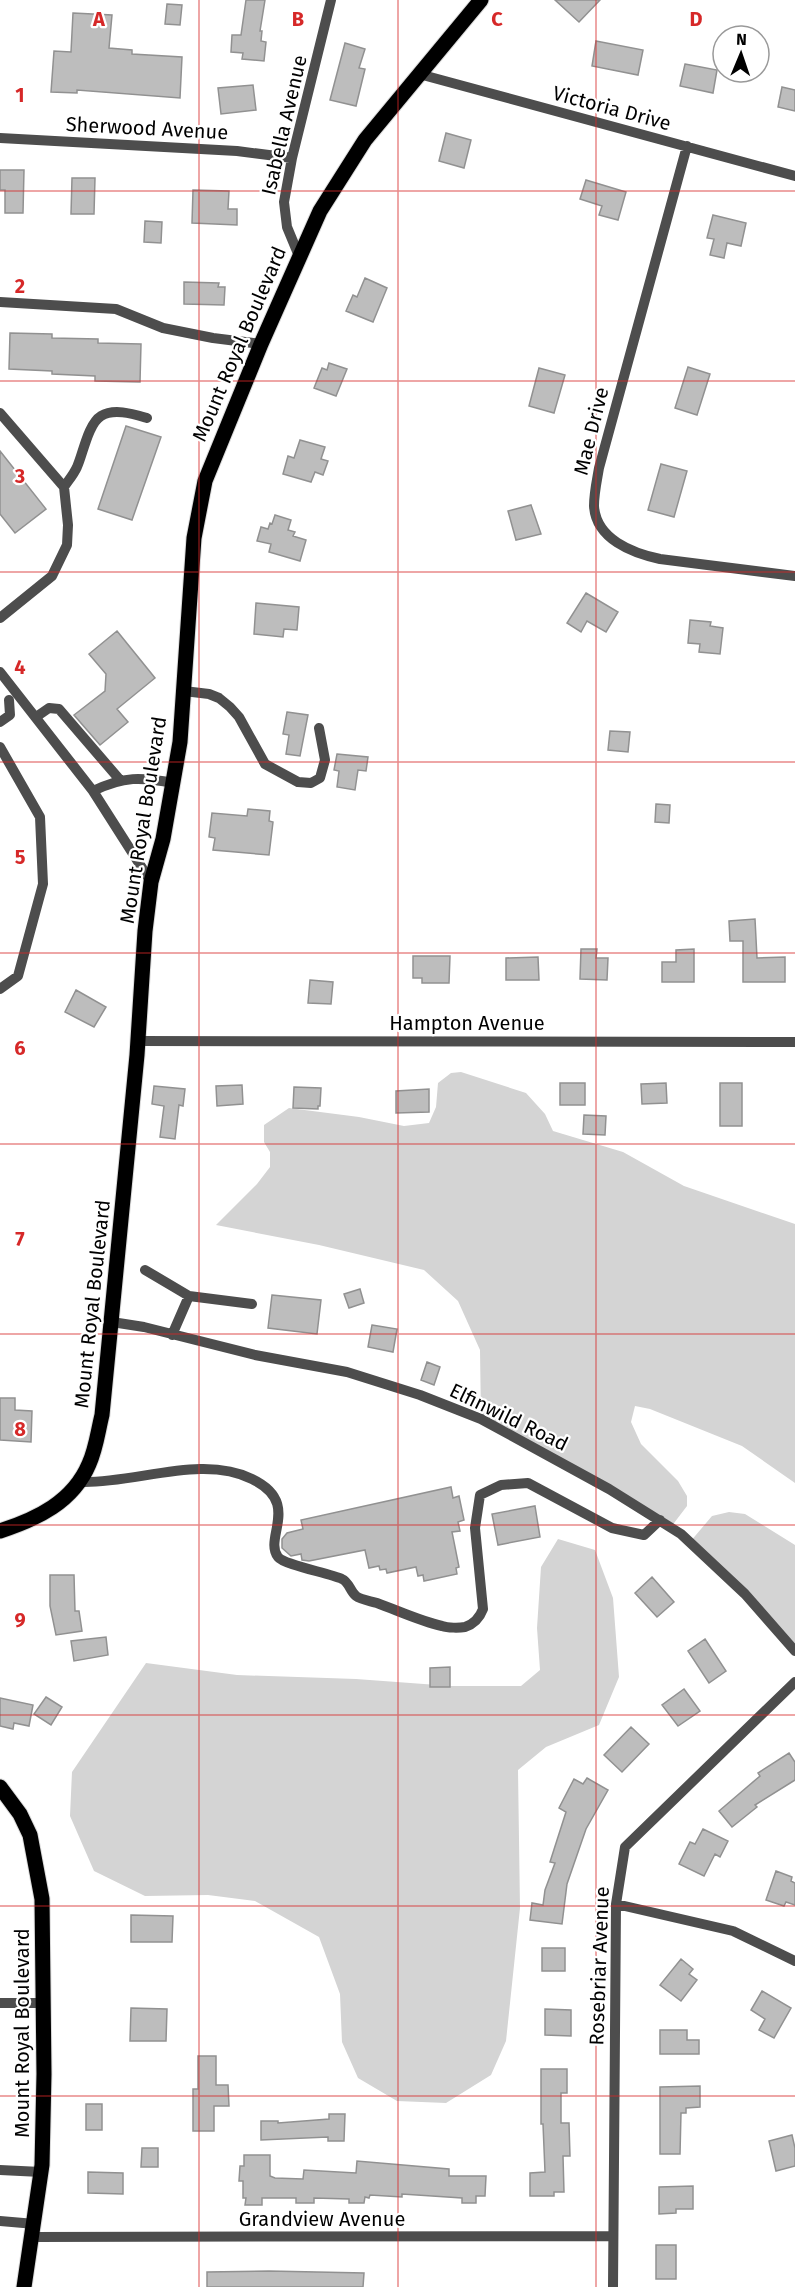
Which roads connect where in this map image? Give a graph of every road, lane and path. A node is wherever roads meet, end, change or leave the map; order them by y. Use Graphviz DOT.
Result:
graph roads {
  1 [pos="331,0"];
  2 [pos="482,0"];
  3 [pos="419,74"];
  4 [pos="0,138"];
  5 [pos="687,147"];
  6 [pos="292,158"];
  7 [pos="795,176"];
  8 [pos="299,256"];
  9 [pos="0,302"];
  10 [pos="261,344"];
  11 [pos="0,413"];
  12 [pos="147,418"];
  13 [pos="64,487"];
  14 [pos="795,576"];
  15 [pos="0,618"];
  16 [pos="0,672"];
  17 [pos="184,691"];
  18 [pos="8,696"];
  19 [pos="36,717"];
  20 [pos="0,722"];
  21 [pos="319,728"];
  22 [pos="0,747"];
  23 [pos="120,780"];
  24 [pos="174,783"];
  25 [pos="93,791"];
  26 [pos="151,882"];
  27 [pos="0,989"];
  28 [pos="138,1041"];
  29 [pos="795,1042"];
  30 [pos="145,1270"];
  31 [pos="189,1296"];
  32 [pos="252,1304"];
  33 [pos="112,1322"];
  34 [pos="172,1335"];
  35 [pos="81,1482"];
  36 [pos="660,1520"];
  37 [pos="0,1532"];
  38 [pos="795,1651"];
  39 [pos="795,1682"];
  40 [pos="0,1787"];
  41 [pos="616,1904"];
  42 [pos="795,1961"];
  43 [pos="0,2003"];
  44 [pos="44,2003"];
  45 [pos="0,2170"];
  46 [pos="41,2172"];
  47 [pos="0,2221"];
  48 [pos="34,2230"];
  49 [pos="612,2236"];
  50 [pos="24,2287"];
  51 [pos="613,2287"];
  1 -- 6 [label="street, Isabella Avenue"];
  2 -- 3 [label="main road, Mount Royal Boulevard"];
  3 -- 5 [label="street, Victoria Drive"];
  3 -- 8 [label="main road, Mount Royal Boulevard"];
  4 -- 6 [label="street, Sherwood Avenue"];
  5 -- 7 [label="street, Victoria Drive"];
  5 -- 14 [label="street, Mae Drive"];
  6 -- 8 [label="street, Isabella Avenue"];
  8 -- 10 [label="main road, Mount Royal Boulevard"];
  9 -- 10 [label="street"];
  10 -- 17 [label="main road, Mount Royal Boulevard"];
  11 -- 13 [label="street"];
  12 -- 13 [label="street"];
  13 -- 15 [label="street"];
  16 -- 18 [label="street"];
  17 -- 21 [label="street"];
  17 -- 24 [label="main road, Mount Royal Boulevard"];
  18 -- 19 [label="street"];
  18 -- 20 [label="street"];
  19 -- 23 [label="street"];
  19 -- 25 [label="street"];
  22 -- 27 [label="street"];
  23 -- 24 [label="street"];
  23 -- 25 [label="street"];
  24 -- 26 [label="main road, Mount Royal Boulevard"];
  25 -- 26 [label="street"];
  26 -- 28 [label="main road, Mount Royal Boulevard"];
  28 -- 29 [label="street, Hampton Avenue"];
  28 -- 33 [label="main road, Mount Royal Boulevard"];
  30 -- 31 [label="street"];
  31 -- 32 [label="street"];
  31 -- 34 [label="street"];
  33 -- 34 [label="street, Elfinwild Road"];
  33 -- 35 [label="main road, Mount Royal Boulevard"];
  34 -- 36 [label="street, Elfinwild Road"];
  35 -- 36 [label="street"];
  35 -- 37 [label="main road, Mount Royal Boulevard"];
  36 -- 38 [label="street, Elfinwild Road"];
  39 -- 41 [label="street, Rosebriar Avenue"];
  40 -- 44 [label="main road, Mount Royal Boulevard"];
  41 -- 42 [label="street"];
  41 -- 49 [label="street, Rosebriar Avenue"];
  43 -- 44 [label="street"];
  44 -- 46 [label="main road, Mount Royal Boulevard"];
  45 -- 46 [label="street"];
  46 -- 48 [label="main road, Mount Royal Boulevard"];
  47 -- 48 [label="street, Grandview Avenue"];
  48 -- 49 [label="street, Grandview Avenue"];
  48 -- 50 [label="main road, Mount Royal Boulevard"];
  49 -- 51 [label="street, Rosebriar Avenue"];
}
